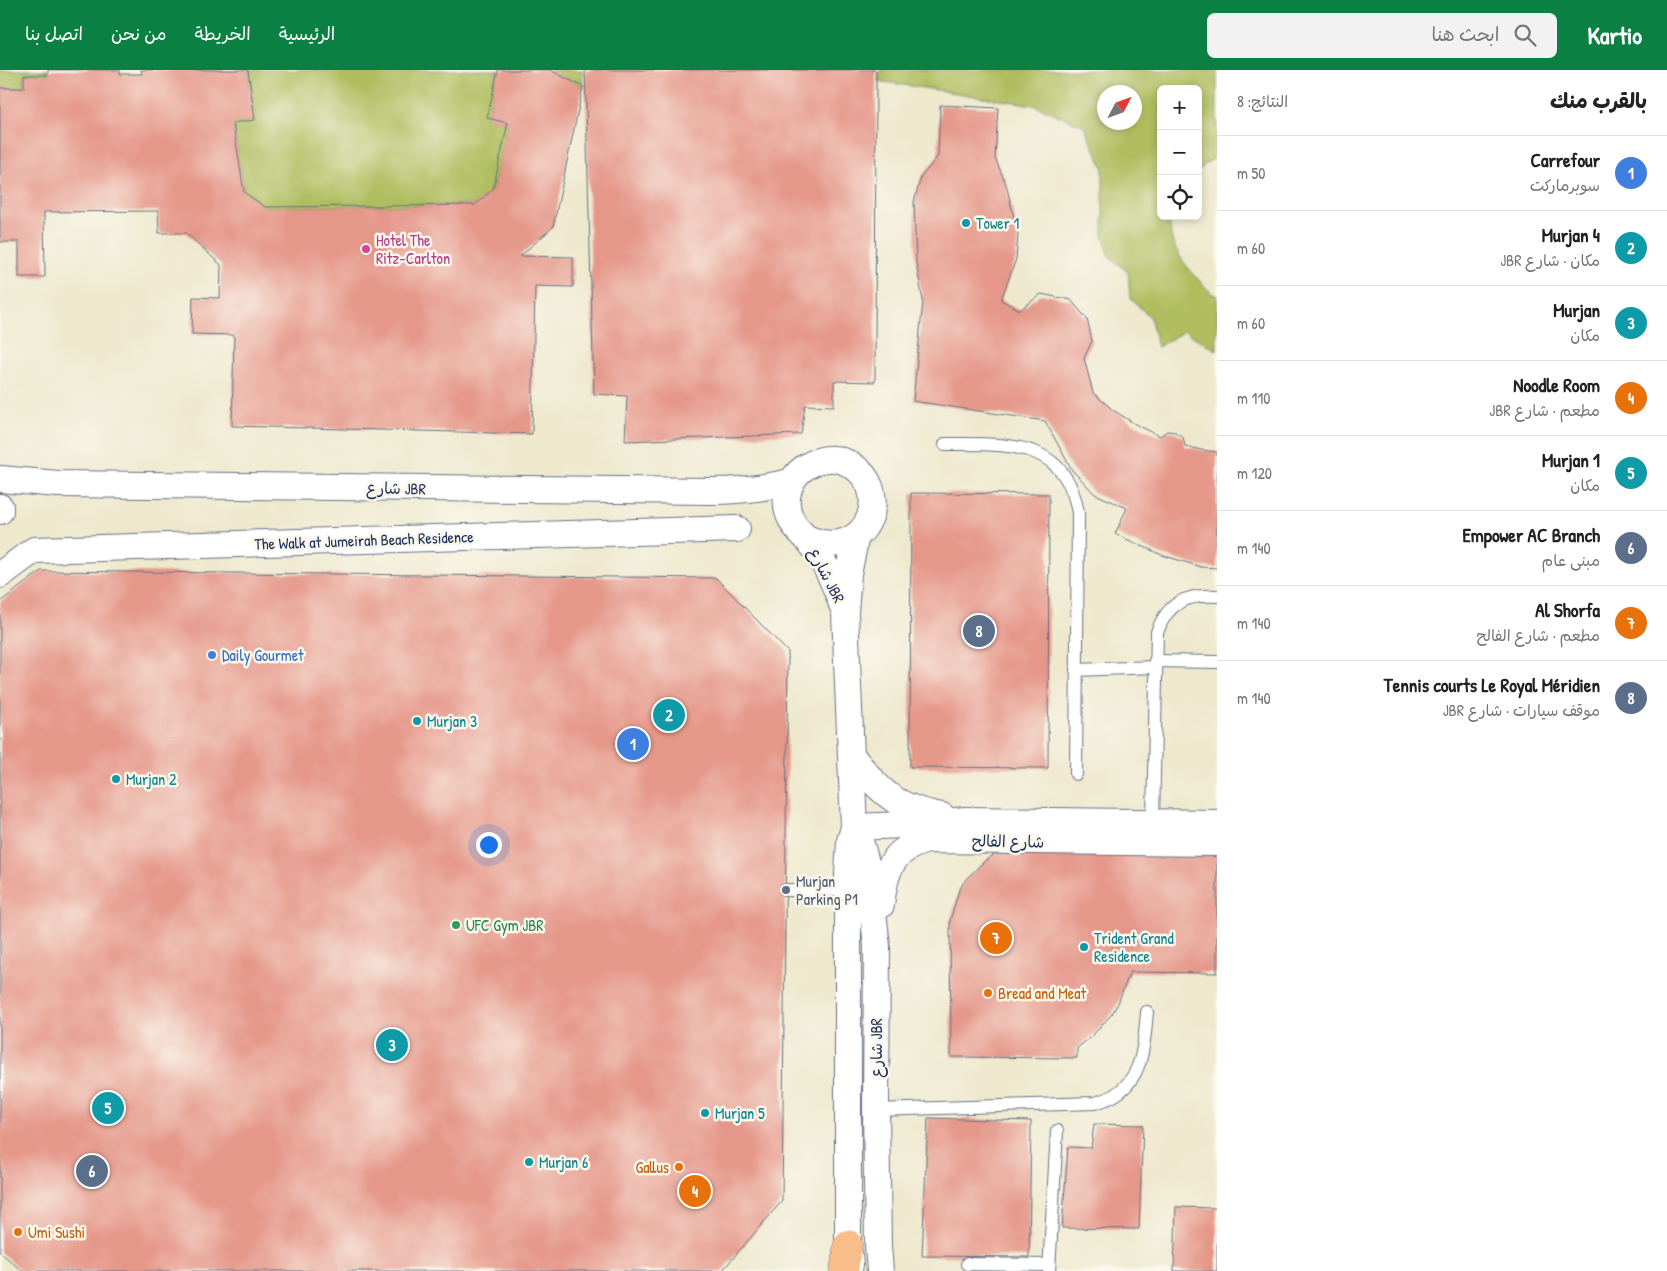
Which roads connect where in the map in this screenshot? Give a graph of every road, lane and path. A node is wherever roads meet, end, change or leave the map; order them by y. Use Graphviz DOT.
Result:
graph roads {
  1 [pos="945,444"];
  2 [pos="0,480"];
  3 [pos="791,482"];
  4 [pos="0,506"];
  5 [pos="0,511"];
  6 [pos="737,529"];
  7 [pos="856,536"];
  8 [pos="807,538"];
  9 [pos="0,575"];
  10 [pos="1217,596"];
  11 [pos="845,612"];
  12 [pos="1217,662"];
  13 [pos="1155,664"];
  14 [pos="1076,670"];
  15 [pos="851,755"];
  16 [pos="1076,774"];
  17 [pos="965,820"];
  18 [pos="1153,822"];
  19 [pos="1217,823"];
  20 [pos="854,827"];
  21 [pos="1217,843"];
  22 [pos="786,890"];
  23 [pos="848,890"];
  24 [pos="877,946"];
  25 [pos="1147,1012"];
  26 [pos="876,1110"];
  27 [pos="1057,1131"];
  28 [pos="848,1244"];
  29 [pos="967,1264"];
  30 [pos="1049,1268"];
  31 [pos="844,1271"];
  32 [pos="851,1271"];
  33 [pos="880,1271"];
  1 -- 14 [label="lane"];
  2 -- 3 [label="street, شارع JBR"];
  3 -- 7 [label="street, شارع JBR"];
  3 -- 8 [label="street, شارع JBR"];
  4 -- 5 [label="street"];
  6 -- 9 [label="street, The Walk at Jumeirah Beach Residence"];
  7 -- 8 [label="street, شارع JBR"];
  7 -- 11 [label="street, شارع JBR"];
  8 -- 11 [label="street, شارع JBR"];
  10 -- 13 [label="lane"];
  11 -- 15 [label="street, شارع JBR"];
  12 -- 13 [label="lane"];
  13 -- 14 [label="lane"];
  13 -- 18 [label="lane"];
  14 -- 16 [label="lane"];
  15 -- 17 [label="street"];
  15 -- 20 [label="street, شارع JBR"];
  17 -- 18 [label="street, شارع الفالح"];
  17 -- 20 [label="street, شارع الفالح"];
  18 -- 19 [label="street, شارع الفالح"];
  20 -- 23 [label="street, شارع JBR"];
  20 -- 24 [label="street, شارع JBR"];
  21 -- 24 [label="street, شارع الفالح"];
  22 -- 23 [label="lane"];
  23 -- 28 [label="street, شارع JBR"];
  24 -- 26 [label="street, شارع JBR"];
  25 -- 26 [label="lane"];
  26 -- 33 [label="street, شارع JBR"];
  27 -- 30 [label="lane"];
  28 -- 31 [label="main road"];
  28 -- 32 [label="street, شارع JBR"];
  29 -- 30 [label="lane"];
}
